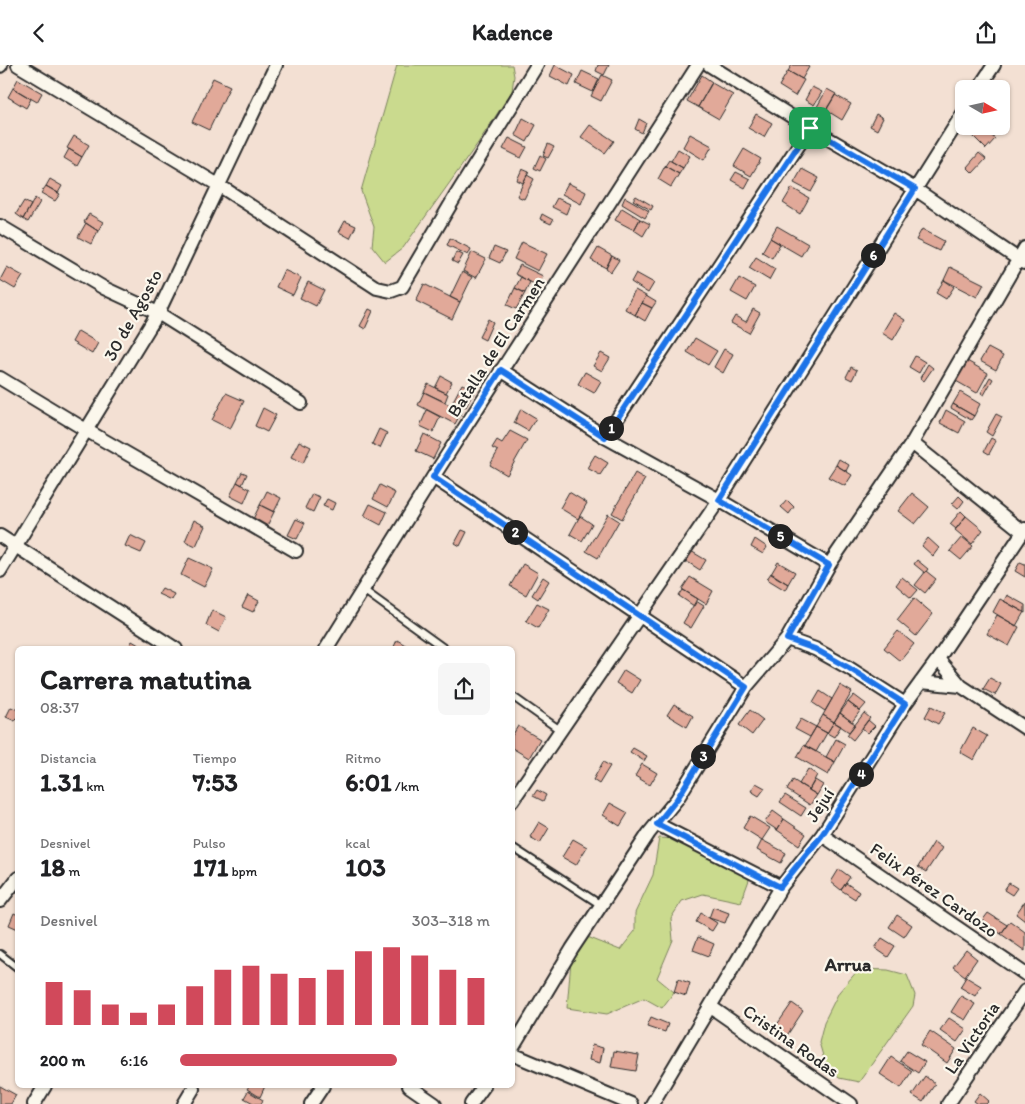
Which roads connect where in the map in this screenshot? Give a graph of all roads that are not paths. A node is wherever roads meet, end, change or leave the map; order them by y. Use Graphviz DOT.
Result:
graph roads {
  1 [pos="18,65"];
  2 [pos="276,65"];
  3 [pos="537,65"];
  4 [pos="698,65"];
  5 [pos="709,65"];
  6 [pos="994,65"];
  7 [pos="984,80"];
  8 [pos="955,126"];
  9 [pos="810,128"];
  10 [pos="220,186"];
  11 [pos="915,189"];
  12 [pos="0,226"];
  13 [pos="1025,247"];
  14 [pos="1022,261"];
  15 [pos="158,313"];
  16 [pos="501,370"];
  17 [pos="0,378"];
  18 [pos="301,403"];
  19 [pos="86,430"];
  20 [pos="605,437"];
  21 [pos="912,443"];
  22 [pos="433,477"];
  23 [pos="719,500"];
  24 [pos="1024,531"];
  25 [pos="0,536"];
  26 [pos="16,545"];
  27 [pos="296,551"];
  28 [pos="829,565"];
  29 [pos="0,571"];
  30 [pos="362,589"];
  31 [pos="639,615"];
  32 [pos="787,639"];
  33 [pos="168,646"];
  34 [pos="328,646"];
  35 [pos="441,646"];
  36 [pos="938,659"];
  37 [pos="921,682"];
  38 [pos="961,686"];
  39 [pos="746,687"];
  40 [pos="515,698"];
  41 [pos="905,704"];
  42 [pos="1025,728"];
  43 [pos="560,730"];
  44 [pos="515,797"];
  45 [pos="657,824"];
  46 [pos="822,835"];
  47 [pos="515,849"];
  48 [pos="15,882"];
  49 [pos="780,887"];
  50 [pos="0,901"];
  51 [pos="601,905"];
  52 [pos="0,954"];
  53 [pos="15,966"];
  54 [pos="1025,974"];
  55 [pos="1025,991"];
  56 [pos="711,1007"];
  57 [pos="515,1044"];
  58 [pos="515,1055"];
  59 [pos="44,1088"];
  60 [pos="192,1088"];
  61 [pos="322,1088"];
  62 [pos="412,1088"];
  63 [pos="483,1088"];
  64 [pos="34,1104"];
  65 [pos="184,1104"];
  66 [pos="311,1104"];
  67 [pos="435,1104"];
  68 [pos="471,1104"];
  69 [pos="632,1104"];
  70 [pos="652,1104"];
  71 [pos="851,1104"];
  72 [pos="948,1104"];
  1 -- 10 [label="street"];
  2 -- 10 [label="street, 30 de Agosto"];
  3 -- 10 [label="street"];
  4 -- 16 [label="street, Batalla de El Carmen"];
  5 -- 9 [label="street"];
  6 -- 7 [label="street"];
  8 -- 11 [label="street"];
  9 -- 11 [label="street"];
  9 -- 20 [label="street"];
  10 -- 15 [label="street, 30 de Agosto"];
  11 -- 14 [label="street"];
  11 -- 23 [label="street"];
  12 -- 15 [label="street"];
  13 -- 14 [label="street"];
  14 -- 21 [label="street"];
  15 -- 18 [label="street"];
  15 -- 19 [label="street, 30 de Agosto"];
  16 -- 20 [label="street"];
  16 -- 22 [label="street, Batalla de El Carmen"];
  17 -- 19 [label="street"];
  19 -- 26 [label="street, 30 de Agosto"];
  19 -- 27 [label="street"];
  20 -- 23 [label="street"];
  21 -- 24 [label="street"];
  21 -- 28 [label="street"];
  22 -- 30 [label="street, Batalla de El Carmen"];
  22 -- 31 [label="street"];
  23 -- 28 [label="street"];
  23 -- 31 [label="street"];
  24 -- 36 [label="street, Jejuí"];
  25 -- 26 [label="street"];
  26 -- 29 [label="street, 30 de Agosto"];
  26 -- 33 [label="street"];
  28 -- 32 [label="street"];
  30 -- 34 [label="street, Batalla de El Carmen"];
  30 -- 35 [label="lane"];
  31 -- 39 [label="street"];
  31 -- 43 [label="street"];
  32 -- 39 [label="street"];
  32 -- 41 [label="street"];
  36 -- 37 [label="street, Jejuí"];
  36 -- 38 [label="street"];
  37 -- 38 [label="street"];
  37 -- 41 [label="street, Jejuí"];
  38 -- 42 [label="street"];
  39 -- 45 [label="street"];
  40 -- 43 [label="lane"];
  41 -- 46 [label="street, Jejuí"];
  43 -- 44 [label="street"];
  45 -- 49 [label="street"];
  45 -- 51 [label="street"];
  46 -- 49 [label="street, Jejuí"];
  46 -- 54 [label="street, Felix Pérez Cardozo"];
  47 -- 51 [label="lane"];
  48 -- 50 [label="street"];
  49 -- 56 [label="street, Jejuí"];
  51 -- 57 [label="street"];
  52 -- 53 [label="lane"];
  55 -- 72 [label="street, La Victoria"];
  56 -- 70 [label="street, Jejuí"];
  56 -- 71 [label="street, Cristina Rodas"];
  58 -- 69 [label="street"];
  59 -- 64 [label="street"];
  60 -- 65 [label="street"];
  61 -- 66 [label="street"];
  62 -- 67 [label="street"];
  63 -- 68 [label="street"];
}
